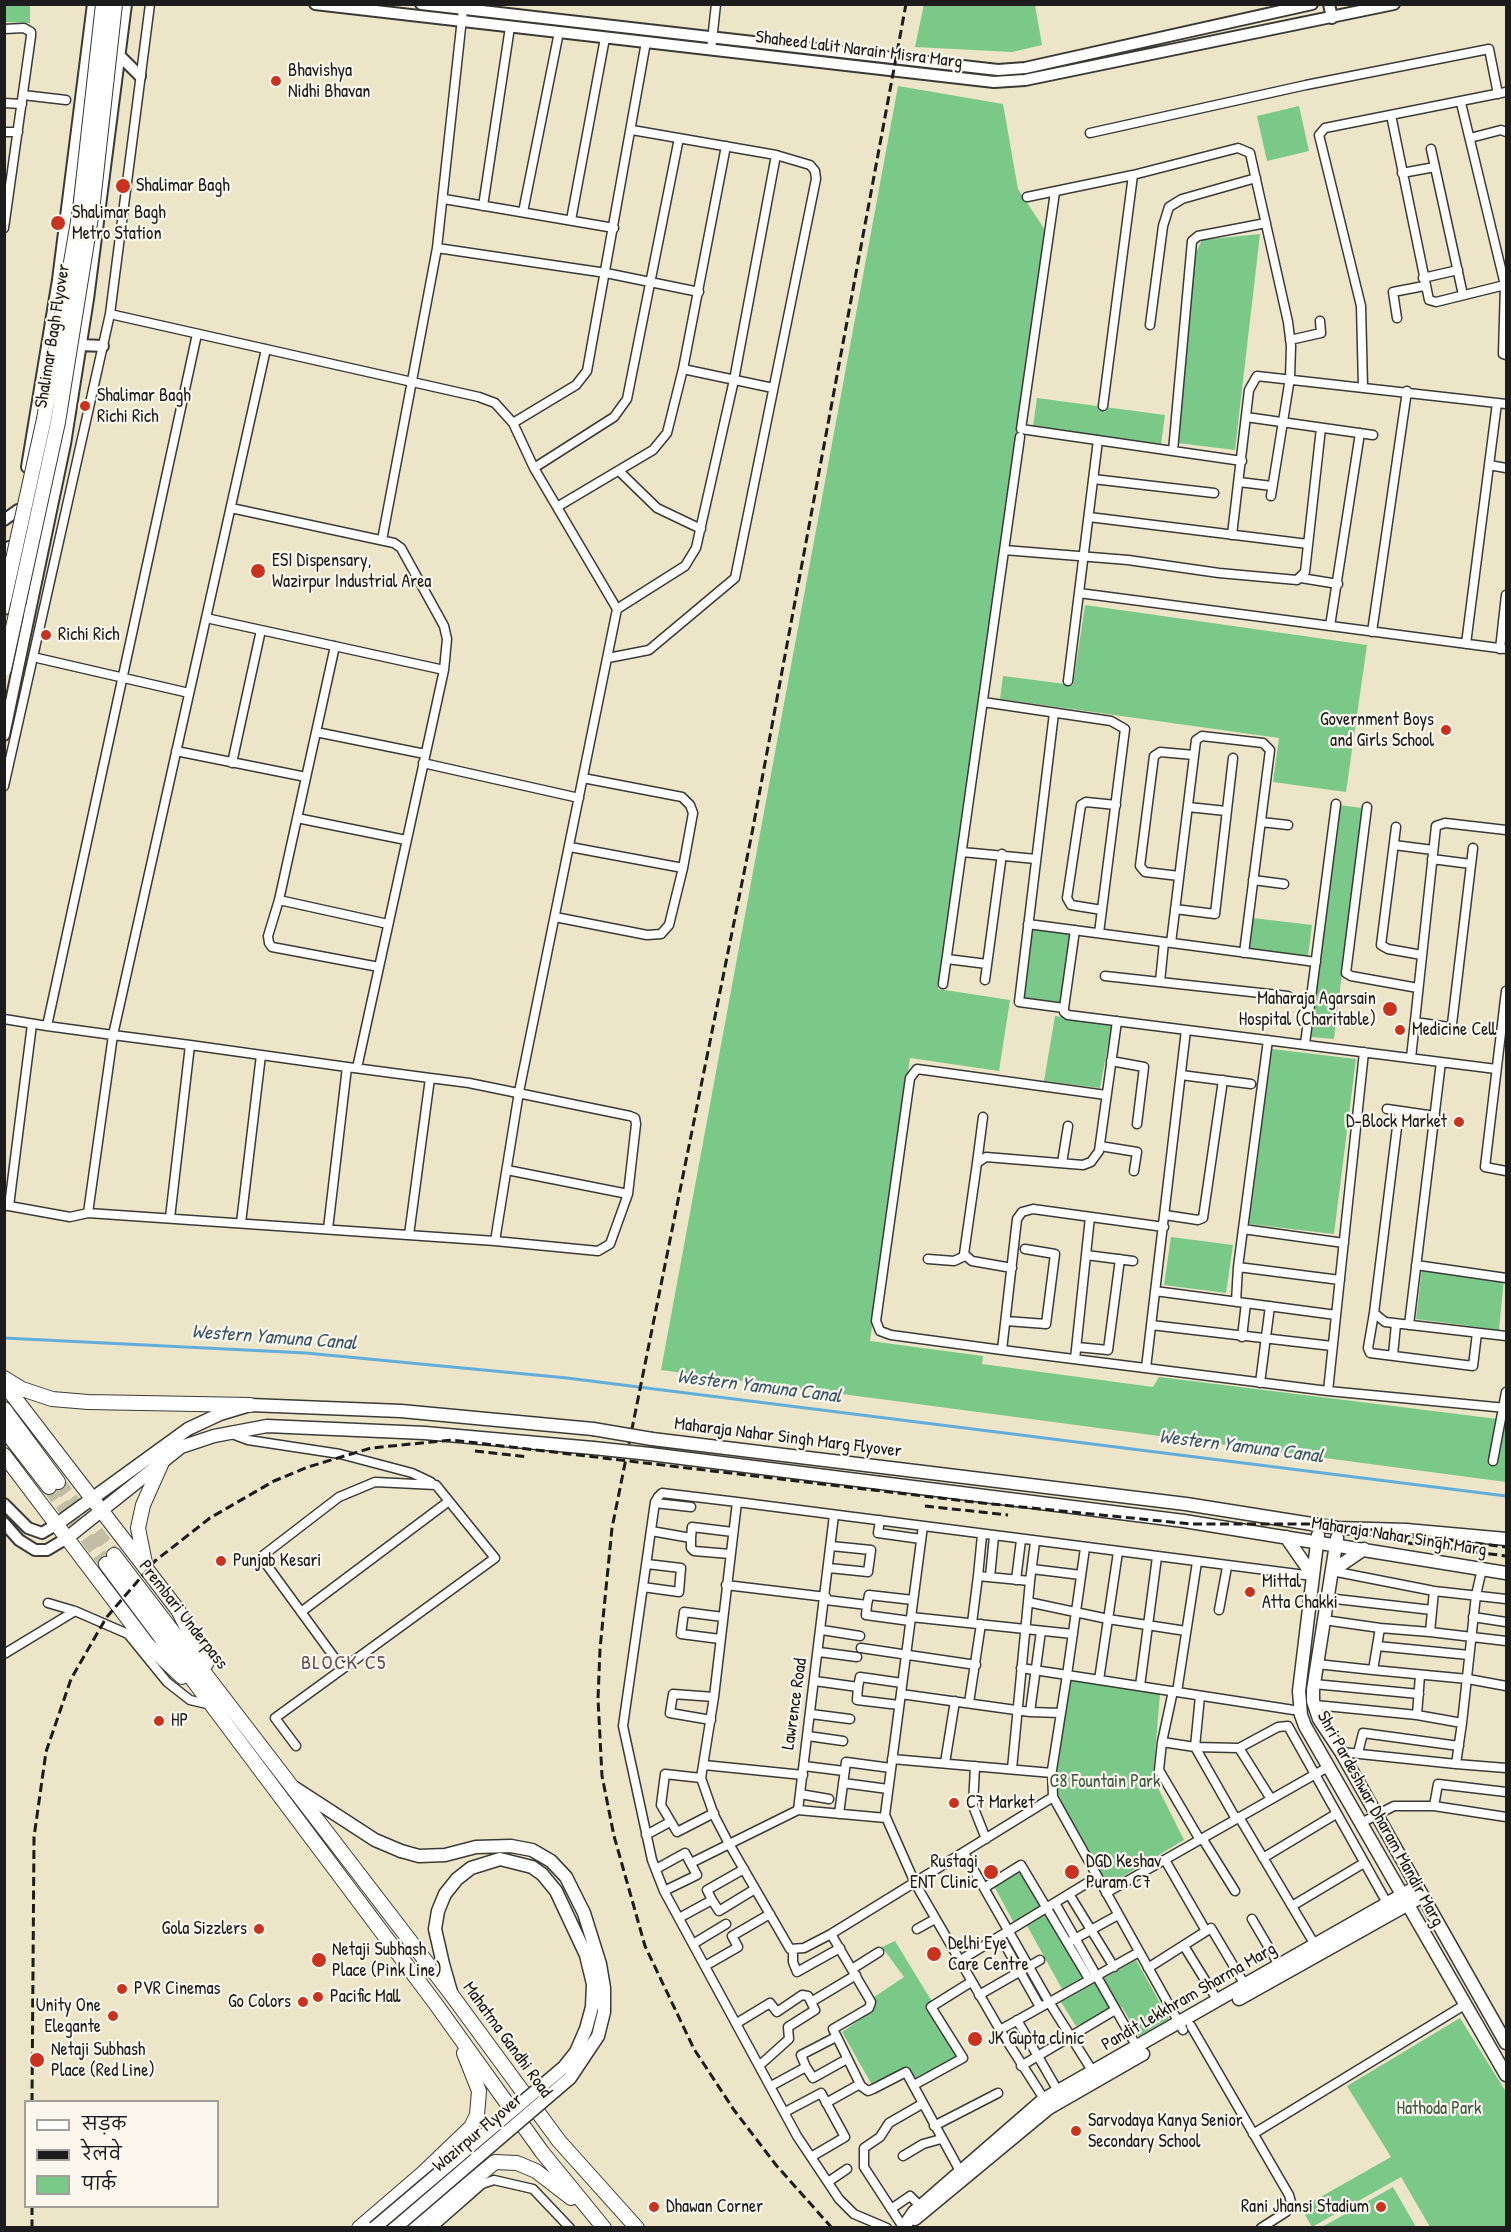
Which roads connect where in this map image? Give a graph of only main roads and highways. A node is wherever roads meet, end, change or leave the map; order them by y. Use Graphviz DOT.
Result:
graph roads {
  1 [pos="103,4"];
  2 [pos="115,4"];
  3 [pos="4,600"];
  4 [pos="4,669"];
  5 [pos="4,1378"];
  6 [pos="4,1384"];
  7 [pos="250,1405"];
  8 [pos="4,1409"];
  9 [pos="4,1429"];
  10 [pos="4,1455"];
  11 [pos="163,1460"];
  12 [pos="92,1498"];
  13 [pos="102,1511"];
  14 [pos="57,1524"];
  15 [pos="1320,1525"];
  16 [pos="1337,1528"];
  17 [pos="1286,1537"];
  18 [pos="67,1538"];
  19 [pos="1506,1539"];
  20 [pos="1318,1541"];
  21 [pos="1336,1544"];
  22 [pos="1364,1549"];
  23 [pos="110,1559"];
  24 [pos="146,1570"];
  25 [pos="1332,1571"];
  26 [pos="1506,1573"];
  27 [pos="1313,1576"];
  28 [pos="218,1701"];
  29 [pos="291,1785"];
  30 [pos="1418,1892"];
  31 [pos="1404,1899"];
  32 [pos="451,1994"];
  33 [pos="1185,2026"];
  34 [pos="454,2029"];
  35 [pos="1506,2043"];
  36 [pos="1506,2075"];
  37 [pos="1046,2104"];
  38 [pos="443,2155"];
  39 [pos="465,2184"];
  40 [pos="905,2225"];
  41 [pos="603,2226"];
  42 [pos="359,2228"];
  43 [pos="374,2228"];
  44 [pos="395,2228"];
  45 [pos="415,2228"];
  46 [pos="637,2228"];
  1 -- 3 [label="main road, Shalimar Bagh Flyover, bridge"];
  2 -- 4 [label="main road, Shalimar Bagh Flyover, bridge"];
  5 -- 7 [label="main road"];
  6 -- 12 [label="main road"];
  7 -- 12 [label="main road, Maharaja Nahar Singh Marg Flyover"];
  7 -- 15 [label="main road, Maharaja Nahar Singh Marg Flyover, bridge"];
  8 -- 9 [label="main road"];
  10 -- 14 [label="main road"];
  11 -- 13 [label="main road, Maharaja Nahar Singh Marg Flyover"];
  11 -- 17 [label="main road, Maharaja Nahar Singh Marg Flyover, bridge"];
  11 -- 24 [label="main road"];
  12 -- 13 [label="main road"];
  12 -- 14 [label="main road, Maharaja Nahar Singh Marg Flyover"];
  13 -- 18 [label="main road, Maharaja Nahar Singh Marg Flyover"];
  13 -- 24 [label="main road"];
  14 -- 18 [label="main road"];
  15 -- 16 [label="main road, Maharaja Nahar Singh Marg"];
  15 -- 20 [label="main road, Shri Pardeshwar Dharam Mandir Marg"];
  16 -- 19 [label="main road, Maharaja Nahar Singh Marg"];
  16 -- 21 [label="main road, Shri Pardeshwar Dharam Mandir Marg"];
  17 -- 20 [label="main road, Maharaja Nahar Singh Marg"];
  17 -- 27 [label="main road"];
  18 -- 28 [label="main road"];
  20 -- 21 [label="main road, Maharaja Nahar Singh Marg"];
  20 -- 27 [label="main road, Shri Pardeshwar Dharam Mandir Marg"];
  21 -- 22 [label="main road, Maharaja Nahar Singh Marg"];
  21 -- 25 [label="main road, Shri Pardeshwar Dharam Mandir Marg"];
  22 -- 25 [label="main road"];
  22 -- 26 [label="main road, Maharaja Nahar Singh Marg"];
  23 -- 28 [label="main road, Prembari Underpass"];
  24 -- 28 [label="main road"];
  25 -- 30 [label="main road, Shri Pardeshwar Dharam Mandir Marg"];
  27 -- 31 [label="main road, Shri Pardeshwar Dharam Mandir Marg"];
  28 -- 29 [label="main road, Mahatma Gandhi Road"];
  28 -- 34 [label="main road, Mahatma Gandhi Road"];
  29 -- 32 [label="main road, Mahatma Gandhi Road"];
  29 -- 44 [label="main road, Wazirpur Flyover, bridge"];
  30 -- 31 [label="main road, Pandit Lekkhram Sharma Marg"];
  30 -- 35 [label="main road, Shri Pardeshwar Dharam Mandir Marg"];
  31 -- 33 [label="main road, Pandit Lekkhram Sharma Marg"];
  31 -- 33 [label="main road, Pandit Lekkhram Sharma Marg"];
  31 -- 36 [label="main road, Shri Pardeshwar Dharam Mandir Marg"];
  32 -- 43 [label="main road, Wazirpur Flyover, bridge"];
  32 -- 46 [label="main road, Mahatma Gandhi Road"];
  33 -- 37 [label="main road, Pandit Lekkhram Sharma Marg"];
  33 -- 37 [label="main road, Pandit Lekkhram Sharma Marg"];
  34 -- 38 [label="main road"];
  34 -- 41 [label="main road, Mahatma Gandhi Road"];
  37 -- 40 [label="main road, Pandit Lekkhram Sharma Marg"];
  37 -- 40 [label="main road, Pandit Lekkhram Sharma Marg"];
  38 -- 39 [label="main road"];
  38 -- 42 [label="main road"];
  39 -- 41 [label="main road"];
  39 -- 45 [label="main road"];
}
